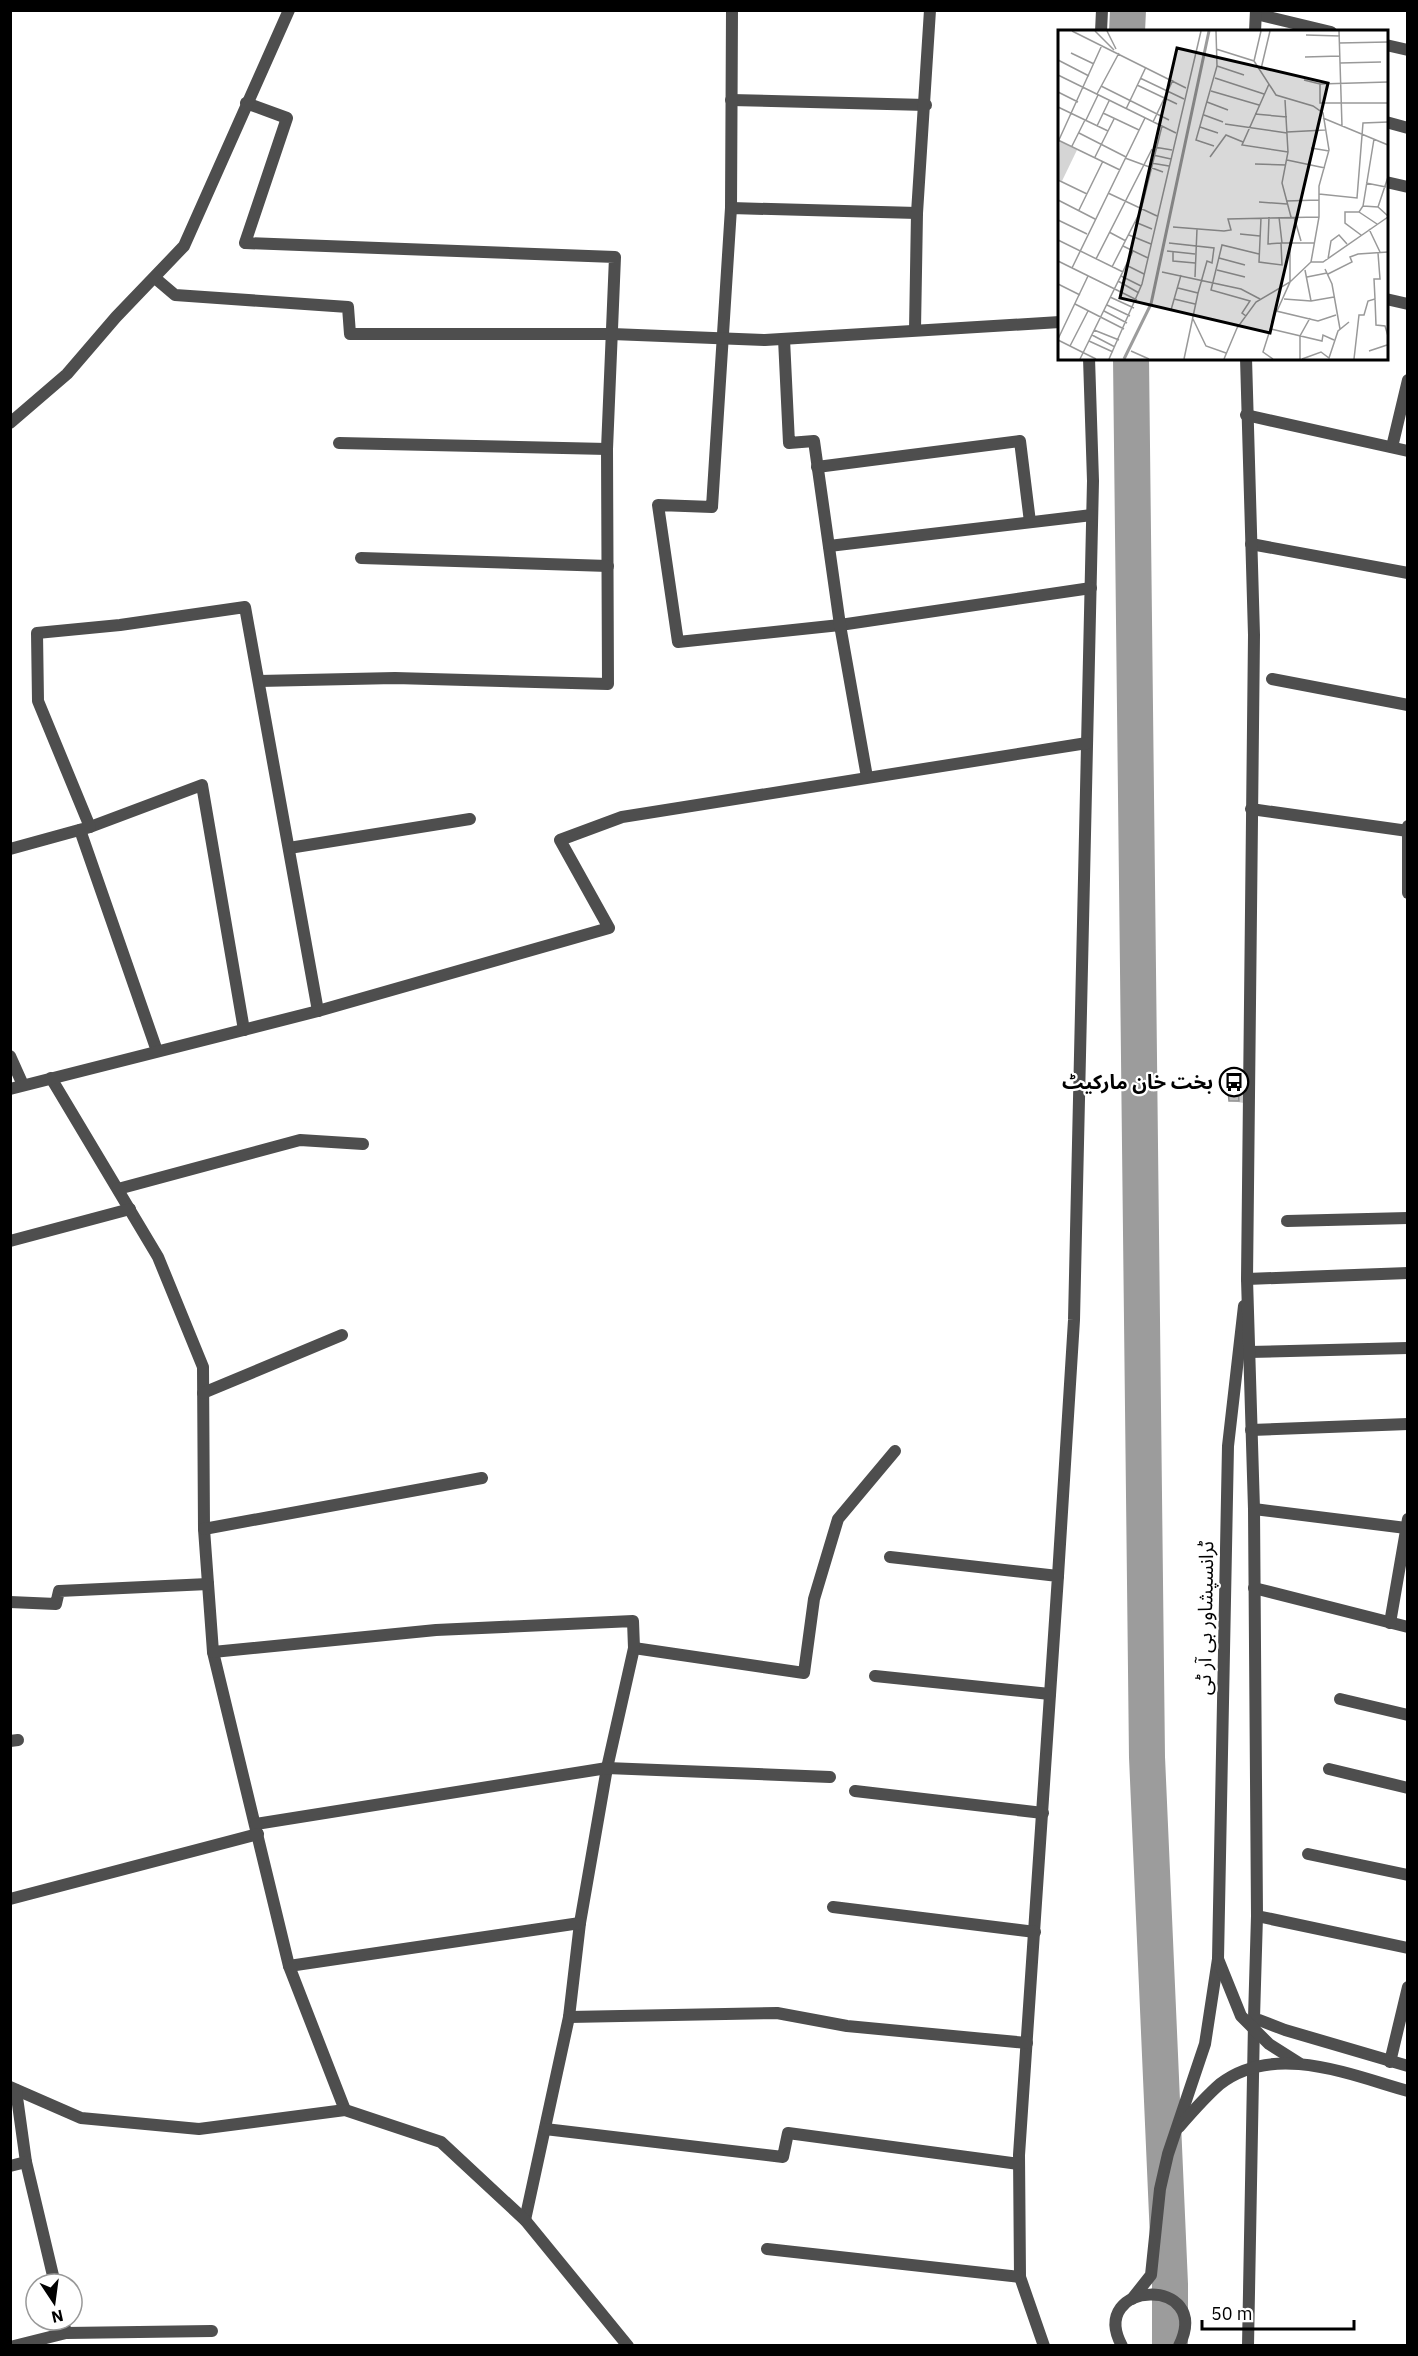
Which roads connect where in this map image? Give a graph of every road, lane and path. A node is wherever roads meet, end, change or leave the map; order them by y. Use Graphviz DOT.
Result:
graph roads {
  1 [pos="289,10"];
  2 [pos="732,10"];
  3 [pos="930,10"];
  4 [pos="1102,10"];
  5 [pos="1256,12"];
  6 [pos="1101,30"];
  7 [pos="1255,30"];
  8 [pos="1324,30"];
  9 [pos="1388,45"];
  10 [pos="1407,50"];
  11 [pos="731,100"];
  12 [pos="246,103"];
  13 [pos="926,105"];
  14 [pos="1388,123"];
  15 [pos="1407,128"];
  16 [pos="1388,182"];
  17 [pos="1407,186"];
  18 [pos="730,208"];
  19 [pos="917,213"];
  20 [pos="155,278"];
  21 [pos="1388,299"];
  22 [pos="1407,304"];
  23 [pos="1058,322"];
  24 [pos="915,330"];
  25 [pos="612,334"];
  26 [pos="721,339"];
  27 [pos="784,339"];
  28 [pos="1089,360"];
  29 [pos="1246,360"];
  30 [pos="1407,380"];
  31 [pos="1246,415"];
  32 [pos="10,423"];
  33 [pos="339,443"];
  34 [pos="1392,447"];
  35 [pos="607,449"];
  36 [pos="1407,451"];
  37 [pos="817,466"];
  38 [pos="1092,515"];
  39 [pos="1030,522"];
  40 [pos="1251,544"];
  41 [pos="829,546"];
  42 [pos="361,558"];
  43 [pos="608,566"];
  44 [pos="1407,573"];
  45 [pos="1091,588"];
  46 [pos="840,626"];
  47 [pos="1272,679"];
  48 [pos="259,681"];
  49 [pos="1407,705"];
  50 [pos="1087,743"];
  51 [pos="867,777"];
  52 [pos="1251,809"];
  53 [pos="470,819"];
  54 [pos="85,829"];
  55 [pos="1407,829"];
  56 [pos="288,848"];
  57 [pos="10,849"];
  58 [pos="1407,893"];
  59 [pos="318,1011"];
  60 [pos="244,1030"];
  61 [pos="157,1051"];
  62 [pos="10,1056"];
  63 [pos="51,1078"];
  64 [pos="23,1085"];
  65 [pos="10,1089"];
  66 [pos="363,1144"];
  67 [pos="118,1189"];
  68 [pos="130,1209"];
  69 [pos="1407,1218"];
  70 [pos="1287,1221"];
  71 [pos="10,1241"];
  72 [pos="1407,1273"];
  73 [pos="1247,1279"];
  74 [pos="342,1335"];
  75 [pos="1407,1348"];
  76 [pos="1249,1352"];
  77 [pos="203,1393"];
  78 [pos="1407,1424"];
  79 [pos="1251,1430"];
  80 [pos="895,1451"];
  81 [pos="482,1478"];
  82 [pos="1254,1509"];
  83 [pos="1407,1523"];
  84 [pos="204,1529"];
  85 [pos="890,1557"];
  86 [pos="1058,1576"];
  87 [pos="208,1584"];
  88 [pos="1254,1588"];
  89 [pos="10,1602"];
  90 [pos="1390,1623"];
  91 [pos="1407,1627"];
  92 [pos="634,1648"];
  93 [pos="213,1652"];
  94 [pos="875,1676"];
  95 [pos="1050,1694"];
  96 [pos="1340,1699"];
  97 [pos="1407,1715"];
  98 [pos="607,1768"];
  99 [pos="1329,1769"];
  100 [pos="830,1777"];
  101 [pos="1407,1788"];
  102 [pos="855,1791"];
  103 [pos="1043,1813"];
  104 [pos="257,1829"];
  105 [pos="1308,1854"];
  106 [pos="1407,1875"];
  107 [pos="10,1899"];
  108 [pos="833,1907"];
  109 [pos="1257,1916"];
  110 [pos="580,1923"];
  111 [pos="1035,1932"];
  112 [pos="1407,1948"];
  113 [pos="1218,1959"];
  114 [pos="289,1966"];
  115 [pos="1407,1987"];
  116 [pos="569,2017"];
  117 [pos="1254,2018"];
  118 [pos="1027,2043"];
  119 [pos="1390,2062"];
  120 [pos="1301,2064"];
  121 [pos="1407,2066"];
  122 [pos="14,2088"];
  123 [pos="1407,2091"];
  124 [pos="345,2110"];
  125 [pos="1179,2127"];
  126 [pos="545,2129"];
  127 [pos="26,2162"];
  128 [pos="1019,2164"];
  129 [pos="10,2166"];
  130 [pos="525,2220"];
  131 [pos="767,2249"];
  132 [pos="1153,2262"];
  133 [pos="52,2272"];
  134 [pos="1020,2277"];
  135 [pos="1170,2298"];
  136 [pos="1132,2299"];
  137 [pos="212,2331"];
  138 [pos="66,2333"];
  139 [pos="1121,2344"];
  140 [pos="626,2345"];
  141 [pos="14,2346"];
  142 [pos="1044,2346"];
  143 [pos="1179,2346"];
  144 [pos="1248,2346"];
  1 -- 12 [label="street"];
  2 -- 11 [label="street"];
  3 -- 13 [label="street"];
  4 -- 6 [label="street"];
  5 -- 7 [label="street"];
  5 -- 8 [label="street"];
  9 -- 10 [label="street"];
  11 -- 13 [label="street"];
  11 -- 18 [label="street"];
  12 -- 20 [label="street"];
  12 -- 25 [label="street"];
  13 -- 19 [label="street"];
  14 -- 15 [label="street"];
  16 -- 17 [label="street"];
  18 -- 19 [label="street"];
  18 -- 26 [label="street"];
  19 -- 24 [label="street"];
  20 -- 25 [label="street"];
  20 -- 32 [label="street"];
  21 -- 22 [label="street"];
  23 -- 24 [label="street"];
  24 -- 27 [label="street"];
  25 -- 26 [label="street"];
  25 -- 35 [label="street"];
  26 -- 27 [label="street"];
  26 -- 46 [label="street"];
  27 -- 37 [label="street"];
  28 -- 38 [label="street"];
  29 -- 31 [label="street"];
  30 -- 34 [label="street"];
  31 -- 34 [label="street"];
  31 -- 40 [label="street"];
  33 -- 35 [label="street"];
  34 -- 36 [label="street"];
  35 -- 43 [label="street"];
  37 -- 39 [label="street"];
  37 -- 41 [label="street"];
  38 -- 39 [label="street"];
  38 -- 45 [label="street"];
  39 -- 41 [label="street"];
  40 -- 44 [label="street"];
  40 -- 52 [label="street"];
  41 -- 46 [label="street"];
  42 -- 43 [label="street"];
  43 -- 48 [label="street"];
  45 -- 46 [label="street"];
  45 -- 50 [label="street"];
  46 -- 51 [label="street"];
  47 -- 49 [label="street"];
  48 -- 54 [label="street"];
  48 -- 56 [label="street"];
  50 -- 51 [label="street"];
  50 -- 86 [label="street"];
  51 -- 59 [label="street"];
  52 -- 55 [label="street"];
  52 -- 73 [label="street"];
  53 -- 56 [label="street"];
  54 -- 57 [label="street"];
  54 -- 60 [label="street"];
  54 -- 61 [label="street"];
  55 -- 58 [label="street"];
  56 -- 59 [label="street"];
  59 -- 60 [label="street"];
  60 -- 61 [label="street"];
  61 -- 63 [label="street"];
  62 -- 64 [label="street"];
  63 -- 64 [label="street"];
  63 -- 67 [label="street"];
  64 -- 65 [label="street"];
  66 -- 67 [label="street"];
  67 -- 68 [label="street"];
  68 -- 71 [label="street"];
  68 -- 77 [label="street"];
  69 -- 70 [label="street"];
  72 -- 73 [label="street"];
  73 -- 76 [label="street"];
  73 -- 113 [label="street, ٹرانسپشاور بی آر ٹی"];
  74 -- 77 [label="street"];
  75 -- 76 [label="street"];
  76 -- 79 [label="street"];
  77 -- 84 [label="street"];
  78 -- 79 [label="street"];
  79 -- 82 [label="street"];
  80 -- 92 [label="street"];
  81 -- 84 [label="street"];
  82 -- 83 [label="street"];
  82 -- 88 [label="street"];
  83 -- 90 [label="street"];
  84 -- 87 [label="street"];
  85 -- 86 [label="street"];
  86 -- 95 [label="street"];
  87 -- 89 [label="street"];
  87 -- 93 [label="street"];
  88 -- 90 [label="street"];
  88 -- 109 [label="street"];
  90 -- 91 [label="street"];
  92 -- 93 [label="street"];
  92 -- 98 [label="street"];
  93 -- 104 [label="street"];
  94 -- 95 [label="street"];
  95 -- 103 [label="street"];
  96 -- 97 [label="street"];
  98 -- 100 [label="street"];
  98 -- 104 [label="street"];
  98 -- 110 [label="street"];
  99 -- 101 [label="street"];
  102 -- 103 [label="street"];
  103 -- 111 [label="street"];
  104 -- 107 [label="street"];
  104 -- 114 [label="street"];
  105 -- 106 [label="street"];
  108 -- 111 [label="street"];
  109 -- 112 [label="street"];
  109 -- 117 [label="street"];
  110 -- 114 [label="street"];
  110 -- 116 [label="street"];
  111 -- 118 [label="street"];
  113 -- 120 [label="street, ٹرانسپشاور بی آر ٹی, bridge"];
  113 -- 125 [label="street, ٹرانسپشاور بی آر ٹی, bridge"];
  114 -- 124 [label="street"];
  115 -- 119 [label="street"];
  116 -- 118 [label="street"];
  116 -- 126 [label="street"];
  117 -- 119 [label="street"];
  117 -- 144 [label="street"];
  118 -- 128 [label="street"];
  119 -- 121 [label="street"];
  120 -- 123 [label="street, ٹرانسپشاور بی آر ٹی, bridge"];
  120 -- 125 [label="street, ٹرانسپشاور بی آر ٹی, bridge"];
  122 -- 124 [label="street"];
  122 -- 127 [label="street"];
  124 -- 130 [label="street"];
  125 -- 132 [label="street, ٹرانسپشاور بی آر ٹی"];
  126 -- 128 [label="street"];
  126 -- 130 [label="street"];
  127 -- 129 [label="street"];
  127 -- 133 [label="street"];
  128 -- 134 [label="street"];
  130 -- 140 [label="street"];
  131 -- 134 [label="street"];
  132 -- 135 [label="street"];
  132 -- 136 [label="street"];
  134 -- 142 [label="street"];
  135 -- 136 [label="street"];
  135 -- 143 [label="street"];
  136 -- 139 [label="street"];
  137 -- 138 [label="street"];
  138 -- 141 [label="street"];
}
